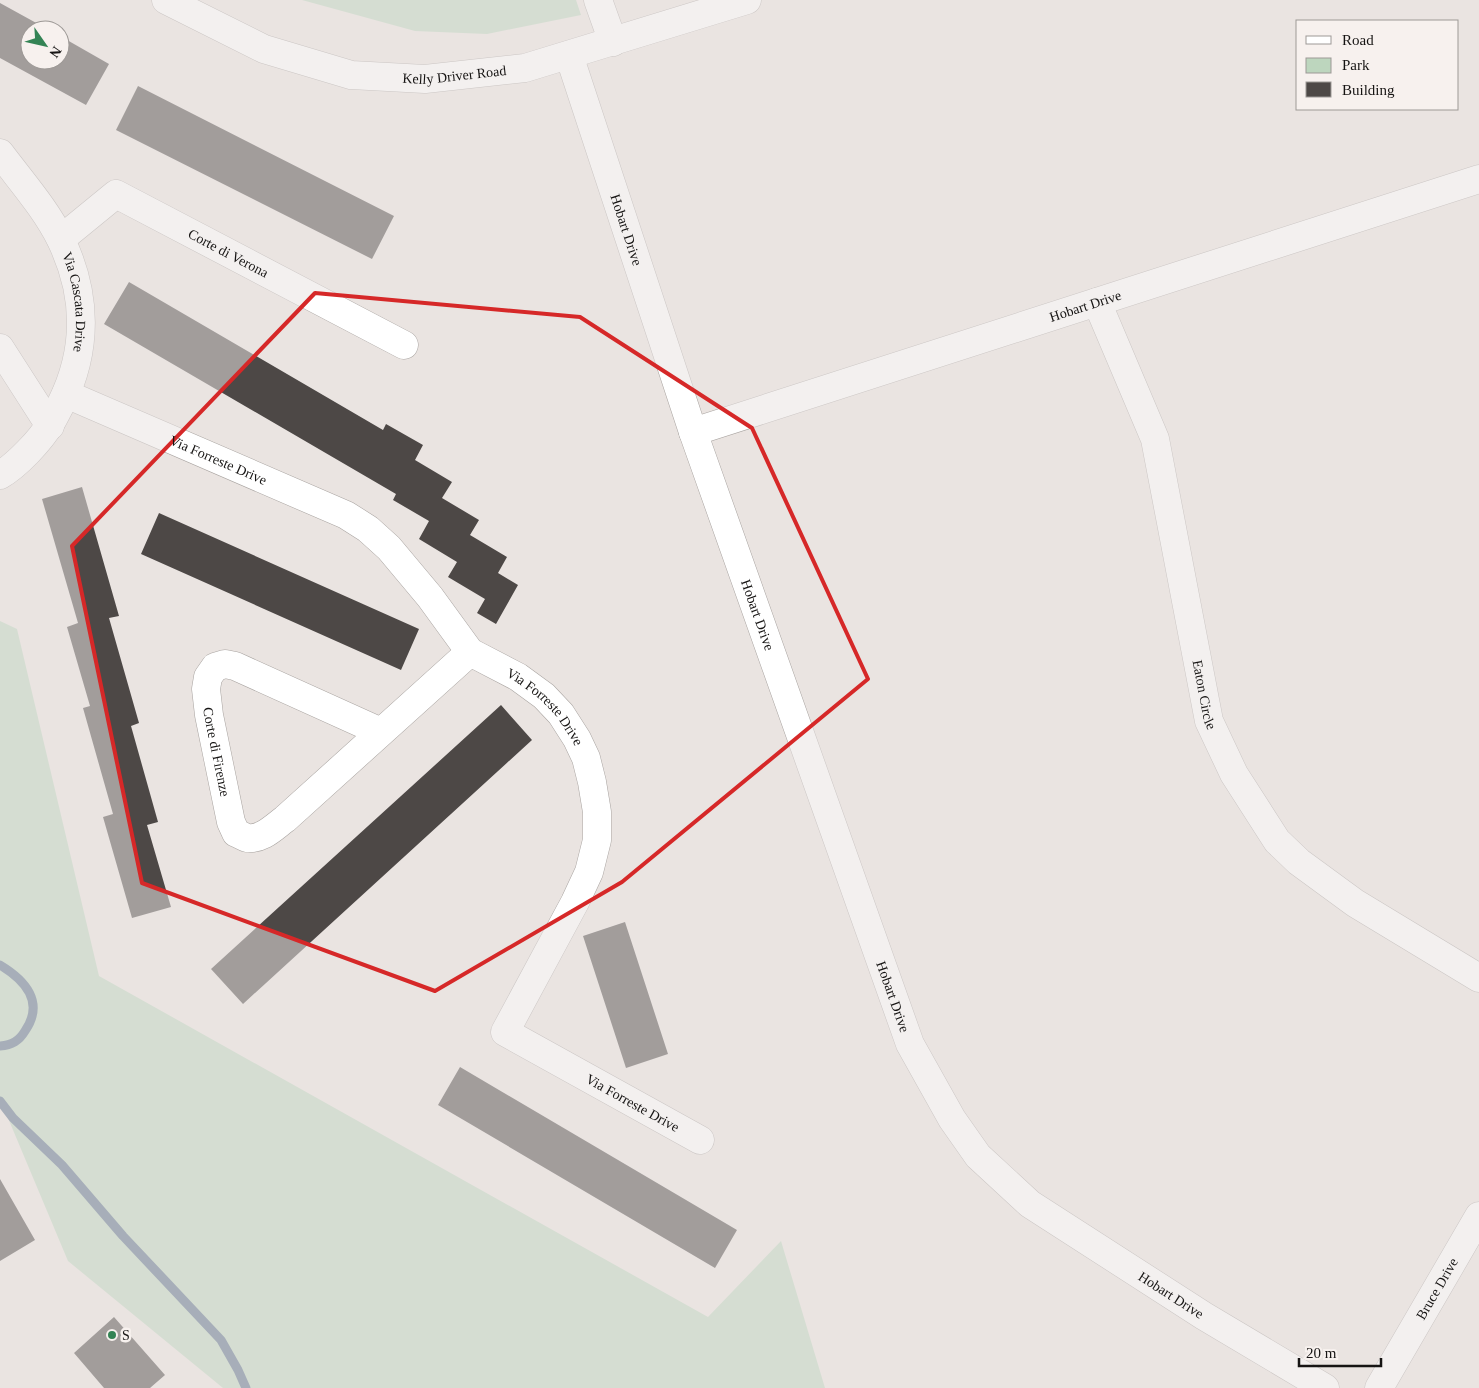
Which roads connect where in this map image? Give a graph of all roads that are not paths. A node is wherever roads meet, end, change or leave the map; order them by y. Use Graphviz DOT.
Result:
graph roads {
  1 [pos="166,0"];
  2 [pos="598,0"];
  3 [pos="747,0"];
  4 [pos="613,42"];
  5 [pos="569,55"];
  6 [pos="0,153"];
  7 [pos="1479,179"];
  8 [pos="61,239"];
  9 [pos="1097,302"];
  10 [pos="404,345"];
  11 [pos="0,348"];
  12 [pos="66,394"];
  13 [pos="50,426"];
  14 [pos="693,432"];
  15 [pos="0,475"];
  16 [pos="470,652"];
  17 [pos="381,732"];
  18 [pos="1479,978"];
  19 [pos="700,1140"];
  20 [pos="1479,1216"];
  21 [pos="1325,1388"];
  22 [pos="1379,1388"];
  1 -- 5 [label="street, Kelly Driver Road"];
  2 -- 4 [label="street"];
  3 -- 4 [label="street, Kelly Driver Road"];
  4 -- 5 [label="street, Kelly Driver Road"];
  5 -- 14 [label="street, Hobart Drive"];
  6 -- 8 [label="street, Via Cascata Drive"];
  7 -- 9 [label="street, Hobart Drive"];
  8 -- 10 [label="street, Corte di Verona"];
  8 -- 12 [label="street, Via Cascata Drive"];
  9 -- 14 [label="street, Hobart Drive"];
  9 -- 18 [label="street, Eaton Circle"];
  11 -- 13 [label="street"];
  12 -- 13 [label="street, Via Cascata Drive"];
  12 -- 16 [label="street, Via Forreste Drive"];
  13 -- 15 [label="street, Via Cascata Drive"];
  14 -- 21 [label="street, Hobart Drive"];
  16 -- 17 [label="street, Corte di Firenze"];
  16 -- 19 [label="street, Via Forreste Drive"];
  17 -- 17 [label="street, Corte di Firenze"];
  20 -- 22 [label="street, Bruce Drive"];
}
